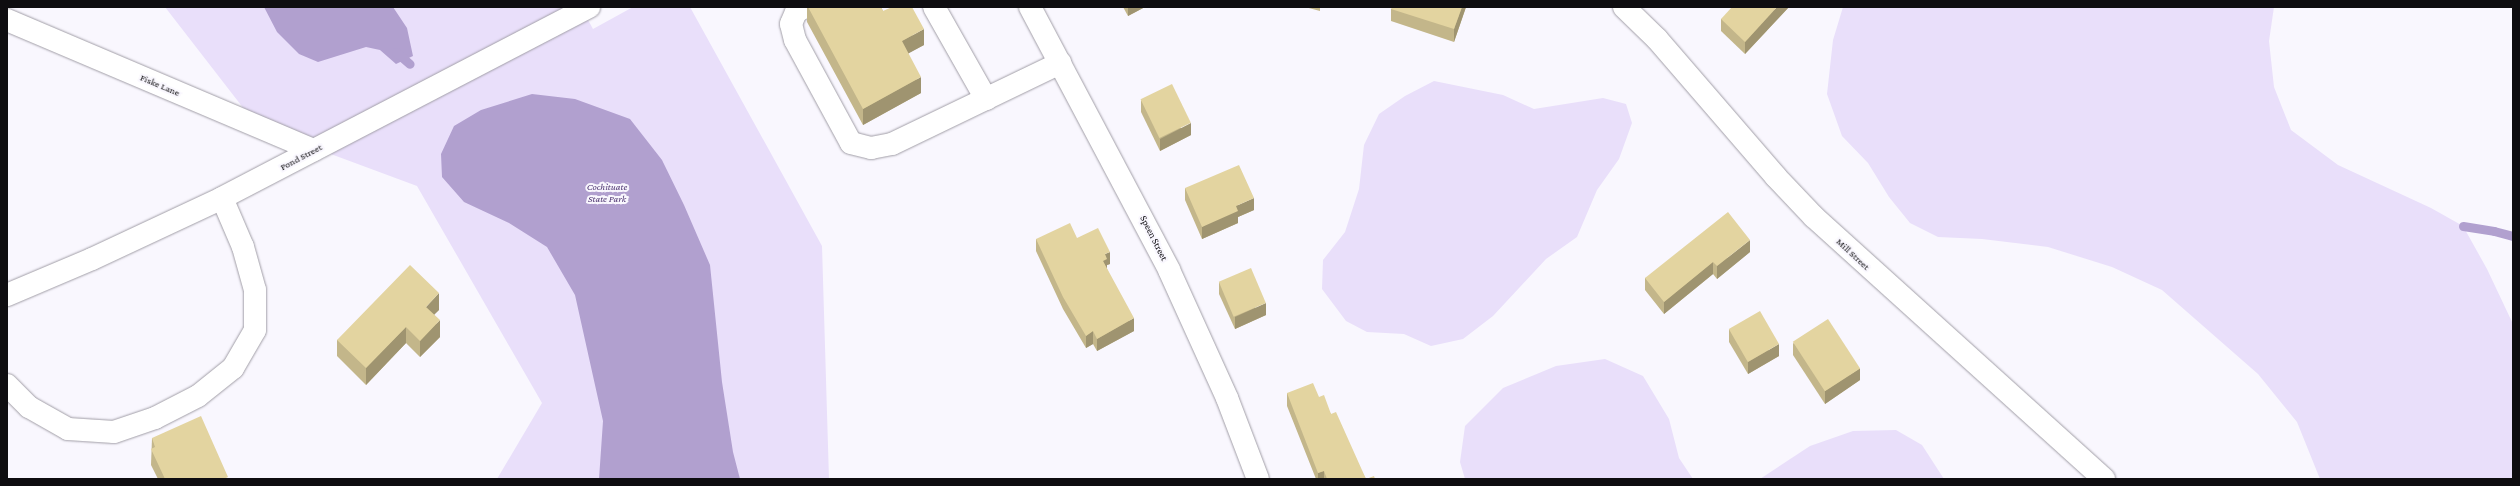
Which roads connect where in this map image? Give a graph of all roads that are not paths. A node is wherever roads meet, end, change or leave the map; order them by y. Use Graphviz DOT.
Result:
graph roads {
  1 [pos="589,7"];
  2 [pos="805,7"];
  3 [pos="934,7"];
  4 [pos="1030,7"];
  5 [pos="1624,7"];
  6 [pos="555,15"];
  7 [pos="7,20"];
  8 [pos="1060,62"];
  9 [pos="986,99"];
  10 [pos="314,150"];
  11 [pos="222,198"];
  12 [pos="7,295"];
  13 [pos="7,385"];
  14 [pos="1257,479"];
  15 [pos="2104,479"];
  1 -- 6 [label="street, Pond Street"];
  2 -- 9 [label="street"];
  3 -- 9 [label="street"];
  4 -- 8 [label="street, Speen Street"];
  5 -- 15 [label="street, Mill Street"];
  6 -- 10 [label="street, Pond Street"];
  7 -- 10 [label="street, Fiske Lane"];
  8 -- 9 [label="street"];
  8 -- 14 [label="street, Speen Street"];
  10 -- 11 [label="street, Pond Street"];
  11 -- 12 [label="street, Pond Street"];
  11 -- 13 [label="street"];
}
